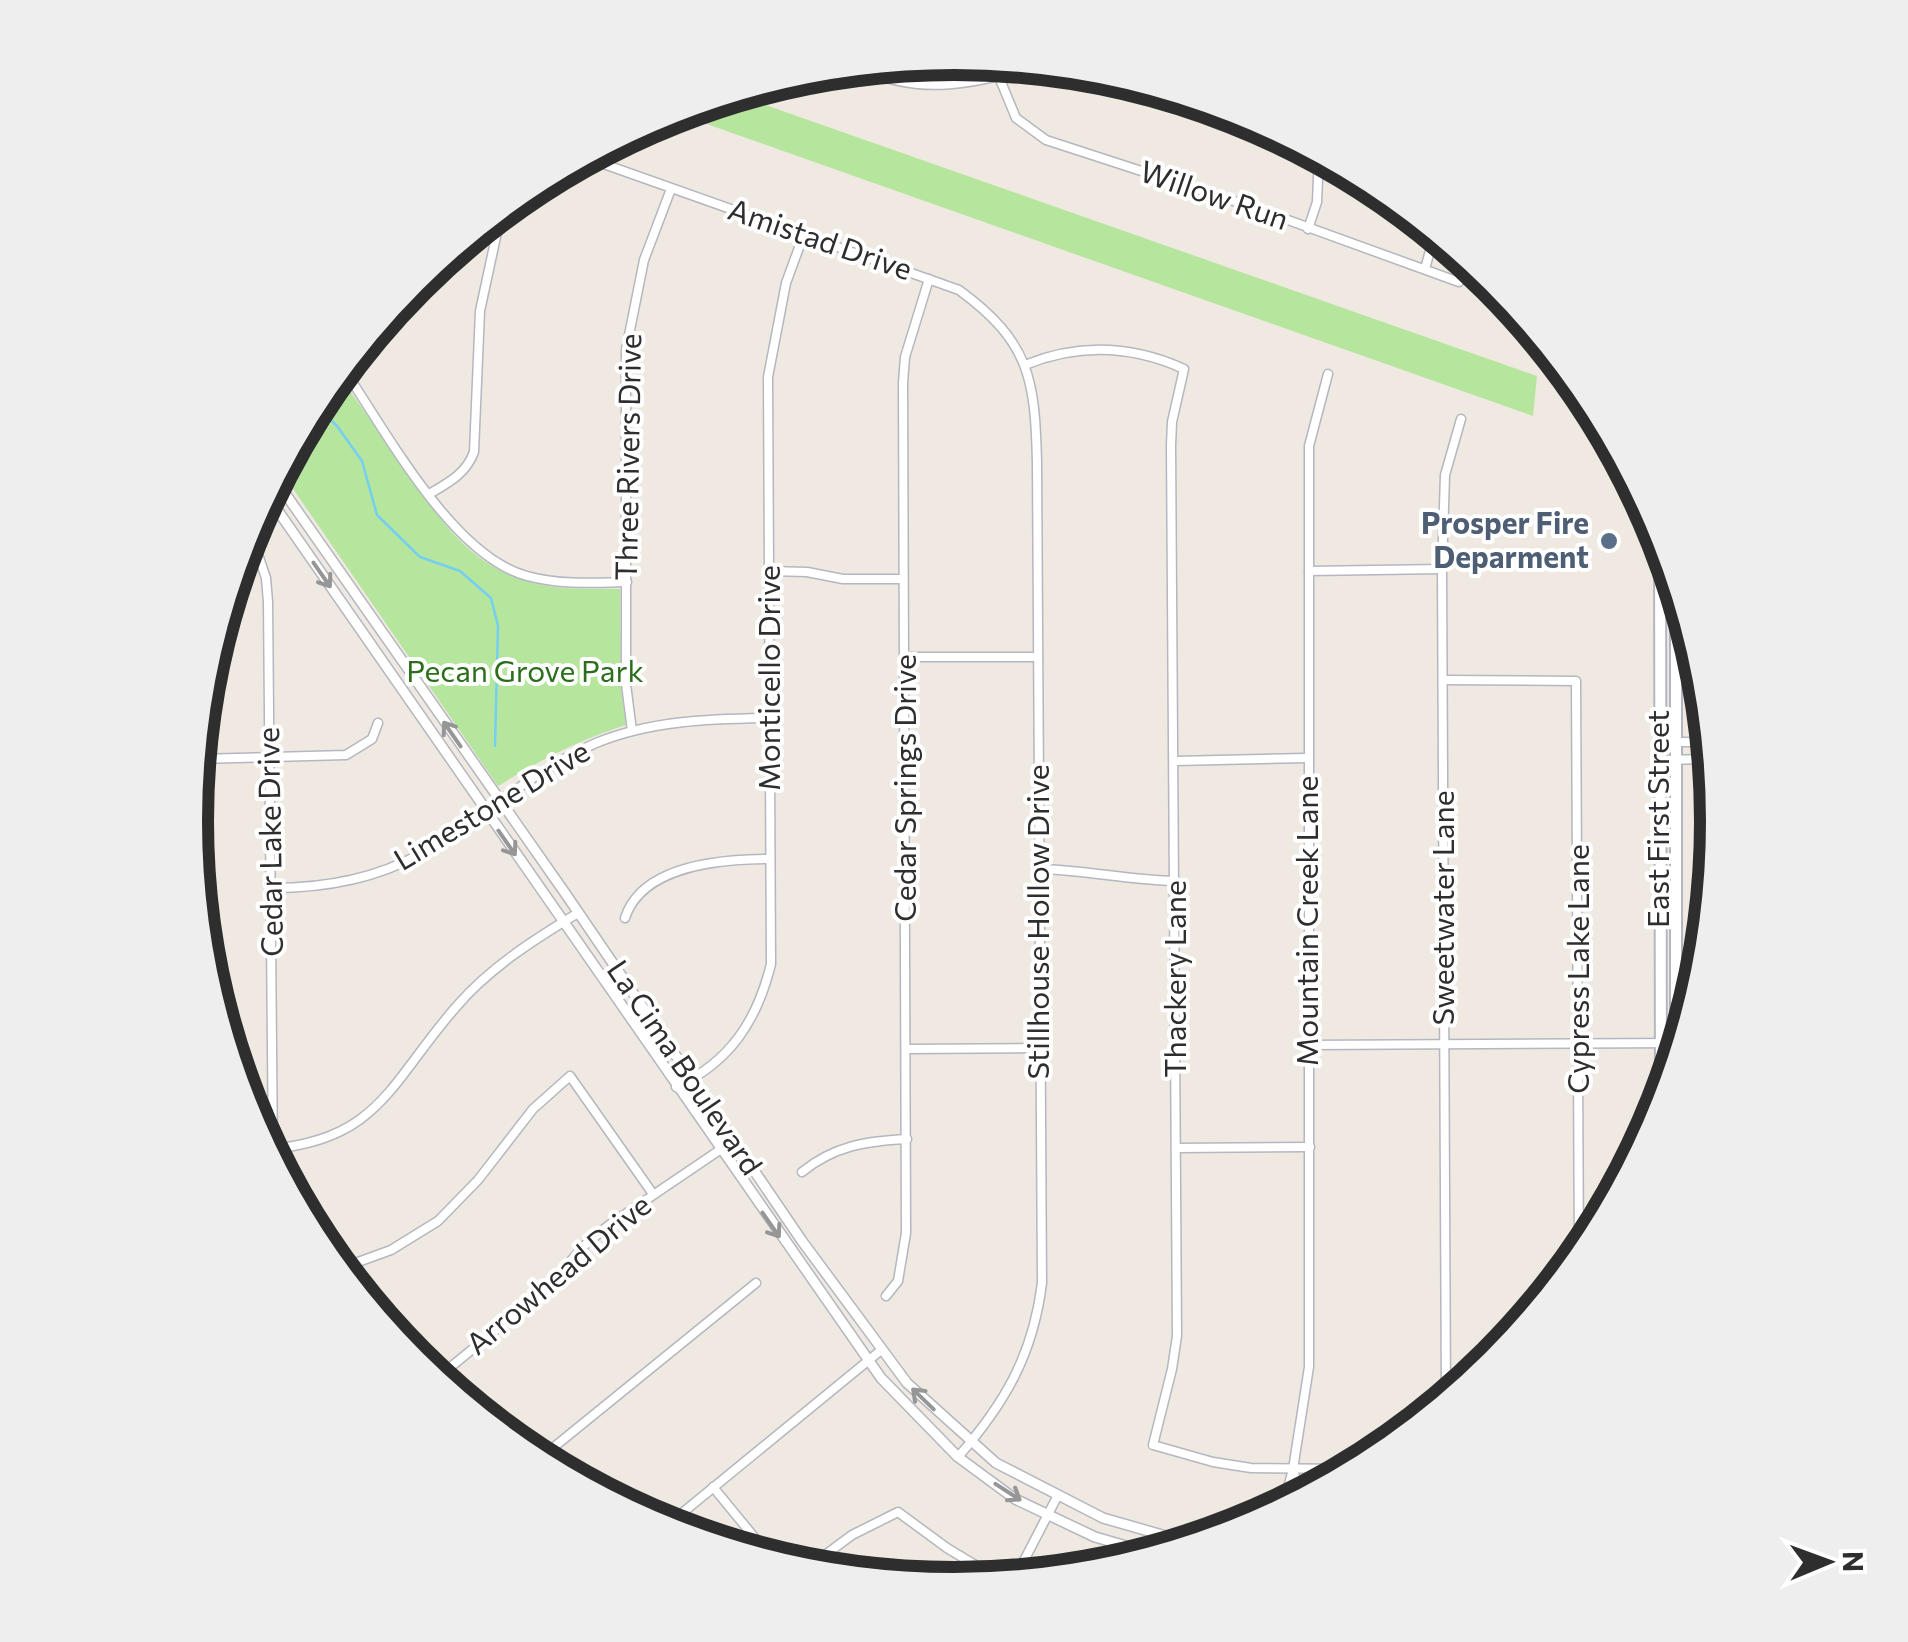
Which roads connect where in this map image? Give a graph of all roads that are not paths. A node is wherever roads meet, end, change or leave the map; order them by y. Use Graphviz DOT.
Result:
graph roads {
  1 [pos="999,76"];
  2 [pos="996,77"];
  3 [pos="887,79"];
  4 [pos="602,164"];
  5 [pos="1318,170"];
  6 [pos="671,189"];
  7 [pos="1308,229"];
  8 [pos="497,231"];
  9 [pos="804,234"];
  10 [pos="1430,247"];
  11 [pos="1424,269"];
  12 [pos="929,278"];
  13 [pos="1459,282"];
  14 [pos="1025,365"];
  15 [pos="1328,374"];
  16 [pos="352,381"];
  17 [pos="1461,419"];
  18 [pos="285,492"];
  19 [pos="429,494"];
  20 [pos="277,509"];
  21 [pos="257,556"];
  22 [pos="1442,569"];
  23 [pos="770,571"];
  24 [pos="1308,572"];
  25 [pos="903,578"];
  26 [pos="1660,581"];
  27 [pos="626,582"];
  28 [pos="1675,627"];
  29 [pos="905,657"];
  30 [pos="1038,657"];
  31 [pos="1443,680"];
  32 [pos="770,718"];
  33 [pos="378,724"];
  34 [pos="632,730"];
  35 [pos="1658,742"];
  36 [pos="1676,742"];
  37 [pos="1696,742"];
  38 [pos="1307,758"];
  39 [pos="270,759"];
  40 [pos="1697,759"];
  41 [pos="211,760"];
  42 [pos="1658,760"];
  43 [pos="1676,760"];
  44 [pos="1175,761"];
  45 [pos="499,800"];
  46 [pos="486,812"];
  47 [pos="770,858"];
  48 [pos="1039,869"];
  49 [pos="1176,881"];
  50 [pos="272,888"];
  51 [pos="578,913"];
  52 [pos="625,918"];
  53 [pos="562,922"];
  54 [pos="1678,1002"];
  55 [pos="1660,1043"];
  56 [pos="1666,1043"];
  57 [pos="1444,1044"];
  58 [pos="1580,1044"];
  59 [pos="1308,1045"];
  60 [pos="1040,1048"];
  61 [pos="907,1049"];
  62 [pos="1660,1060"];
  63 [pos="692,1080"];
  64 [pos="676,1087"];
  65 [pos="270,1118"];
  66 [pos="906,1139"];
  67 [pos="733,1140"];
  68 [pos="283,1146"];
  69 [pos="1310,1147"];
  70 [pos="1176,1148"];
  71 [pos="720,1150"];
  72 [pos="802,1172"];
  73 [pos="653,1194"];
  74 [pos="1579,1227"];
  75 [pos="354,1263"];
  76 [pos="756,1283"];
  77 [pos="886,1296"];
  78 [pos="880,1351"];
  79 [pos="868,1362"];
  80 [pos="447,1369"];
  81 [pos="1446,1382"];
  82 [pos="971,1442"];
  83 [pos="552,1449"];
  84 [pos="958,1457"];
  85 [pos="1293,1469"];
  86 [pos="1322,1469"];
  87 [pos="1297,1483"];
  88 [pos="713,1487"];
  89 [pos="1288,1488"];
  90 [pos="1057,1497"];
  91 [pos="680,1514"];
  92 [pos="1049,1514"];
  93 [pos="1163,1537"];
  94 [pos="757,1541"];
  95 [pos="1128,1546"];
  96 [pos="825,1556"];
  97 [pos="1024,1563"];
  98 [pos="977,1566"];
  1 -- 7 [label="street, Willow Run"];
  2 -- 3 [label="street"];
  4 -- 6 [label="street, Amistad Drive"];
  5 -- 7 [label="street"];
  6 -- 9 [label="street, Amistad Drive"];
  6 -- 27 [label="street, Three Rivers Drive"];
  7 -- 11 [label="street, Willow Run"];
  8 -- 19 [label="street"];
  9 -- 12 [label="street, Amistad Drive"];
  9 -- 23 [label="street, Monticello Drive"];
  10 -- 11 [label="street"];
  11 -- 13 [label="street, Willow Run"];
  12 -- 14 [label="street, Amistad Drive"];
  12 -- 25 [label="street, Cedar Springs Drive"];
  14 -- 30 [label="street, Stillhouse Hollow Drive"];
  14 -- 44 [label="street, Thackery Lane"];
  15 -- 24 [label="street, Mountain Creek Lane"];
  16 -- 19 [label="street"];
  17 -- 22 [label="street, Sweetwater Lane"];
  45 -- 18 [label="street, La Cima Boulevard, one-way"];
  19 -- 27 [label="street"];
  20 -- 46 [label="street, La Cima Boulevard, one-way"];
  21 -- 39 [label="street, Cedar Lake Drive"];
  22 -- 24 [label="street"];
  22 -- 31 [label="street, Sweetwater Lane"];
  23 -- 25 [label="street"];
  23 -- 32 [label="street, Monticello Drive"];
  24 -- 38 [label="street, Mountain Creek Lane"];
  25 -- 29 [label="street, Cedar Springs Drive"];
  26 -- 35 [label="main road, East First Street"];
  27 -- 34 [label="street, Three Rivers Drive"];
  28 -- 36 [label="main road, East First Street"];
  29 -- 30 [label="street"];
  29 -- 61 [label="street, Cedar Springs Drive"];
  30 -- 48 [label="street, Stillhouse Hollow Drive"];
  31 -- 57 [label="street, Sweetwater Lane"];
  31 -- 58 [label="street, Cypress Lake Lane"];
  32 -- 34 [label="street, Limestone Drive"];
  32 -- 47 [label="street, Monticello Drive"];
  33 -- 39 [label="street"];
  34 -- 45 [label="street, Limestone Drive"];
  35 -- 36 [label="street"];
  35 -- 42 [label="main road, East First Street"];
  36 -- 37 [label="street"];
  36 -- 43 [label="main road, East First Street"];
  38 -- 44 [label="street"];
  38 -- 59 [label="street, Mountain Creek Lane"];
  39 -- 41 [label="street"];
  39 -- 50 [label="street, Cedar Lake Drive"];
  40 -- 43 [label="street"];
  42 -- 43 [label="street"];
  42 -- 55 [label="main road, East First Street"];
  43 -- 54 [label="main road, East First Street"];
  44 -- 49 [label="street, Thackery Lane"];
  45 -- 46 [label="street, Limestone Drive"];
  45 -- 51 [label="street, La Cima Boulevard"];
  46 -- 50 [label="street, Limestone Drive"];
  46 -- 53 [label="street, La Cima Boulevard, one-way"];
  47 -- 52 [label="street"];
  47 -- 63 [label="street, Monticello Drive"];
  48 -- 49 [label="street"];
  48 -- 60 [label="street, Stillhouse Hollow Drive"];
  49 -- 70 [label="street, Thackery Lane"];
  50 -- 65 [label="street, Cedar Lake Drive"];
  51 -- 53 [label="street"];
  51 -- 63 [label="street, La Cima Boulevard"];
  53 -- 64 [label="street, La Cima Boulevard"];
  53 -- 68 [label="street"];
  55 -- 56 [label="street"];
  55 -- 58 [label="street"];
  55 -- 62 [label="main road, East First Street"];
  57 -- 58 [label="street"];
  57 -- 59 [label="street"];
  57 -- 81 [label="street, Sweetwater Lane"];
  58 -- 74 [label="street, Cypress Lake Lane"];
  59 -- 69 [label="street, Mountain Creek Lane"];
  60 -- 61 [label="street"];
  60 -- 82 [label="street, Stillhouse Hollow Drive"];
  61 -- 66 [label="street, Cedar Springs Drive"];
  63 -- 64 [label="street, Monticello Drive"];
  63 -- 67 [label="street, La Cima Boulevard"];
  64 -- 71 [label="street, La Cima Boulevard"];
  66 -- 72 [label="street"];
  66 -- 77 [label="street, Cedar Springs Drive"];
  67 -- 71 [label="street, Arrowhead Drive"];
  67 -- 78 [label="street, La Cima Boulevard"];
  69 -- 70 [label="street"];
  69 -- 85 [label="street, Mountain Creek Lane"];
  70 -- 85 [label="street, Thackery Lane"];
  71 -- 73 [label="street, Arrowhead Drive"];
  71 -- 79 [label="street, La Cima Boulevard, one-way"];
  73 -- 75 [label="street"];
  73 -- 80 [label="street, Arrowhead Drive"];
  76 -- 83 [label="street"];
  78 -- 79 [label="street"];
  82 -- 78 [label="street, La Cima Boulevard, one-way"];
  79 -- 84 [label="street, La Cima Boulevard"];
  79 -- 88 [label="street"];
  82 -- 84 [label="street, Stillhouse Hollow Drive"];
  82 -- 90 [label="street, La Cima Boulevard"];
  84 -- 92 [label="street, La Cima Boulevard, one-way"];
  85 -- 86 [label="street"];
  85 -- 87 [label="street, Mountain Creek Lane"];
  85 -- 89 [label="street, Mountain Creek Lane"];
  88 -- 91 [label="street"];
  88 -- 94 [label="street"];
  90 -- 92 [label="street"];
  90 -- 93 [label="street, La Cima Boulevard"];
  92 -- 95 [label="street, La Cima Boulevard"];
  92 -- 97 [label="street"];
  96 -- 98 [label="street"];
}
